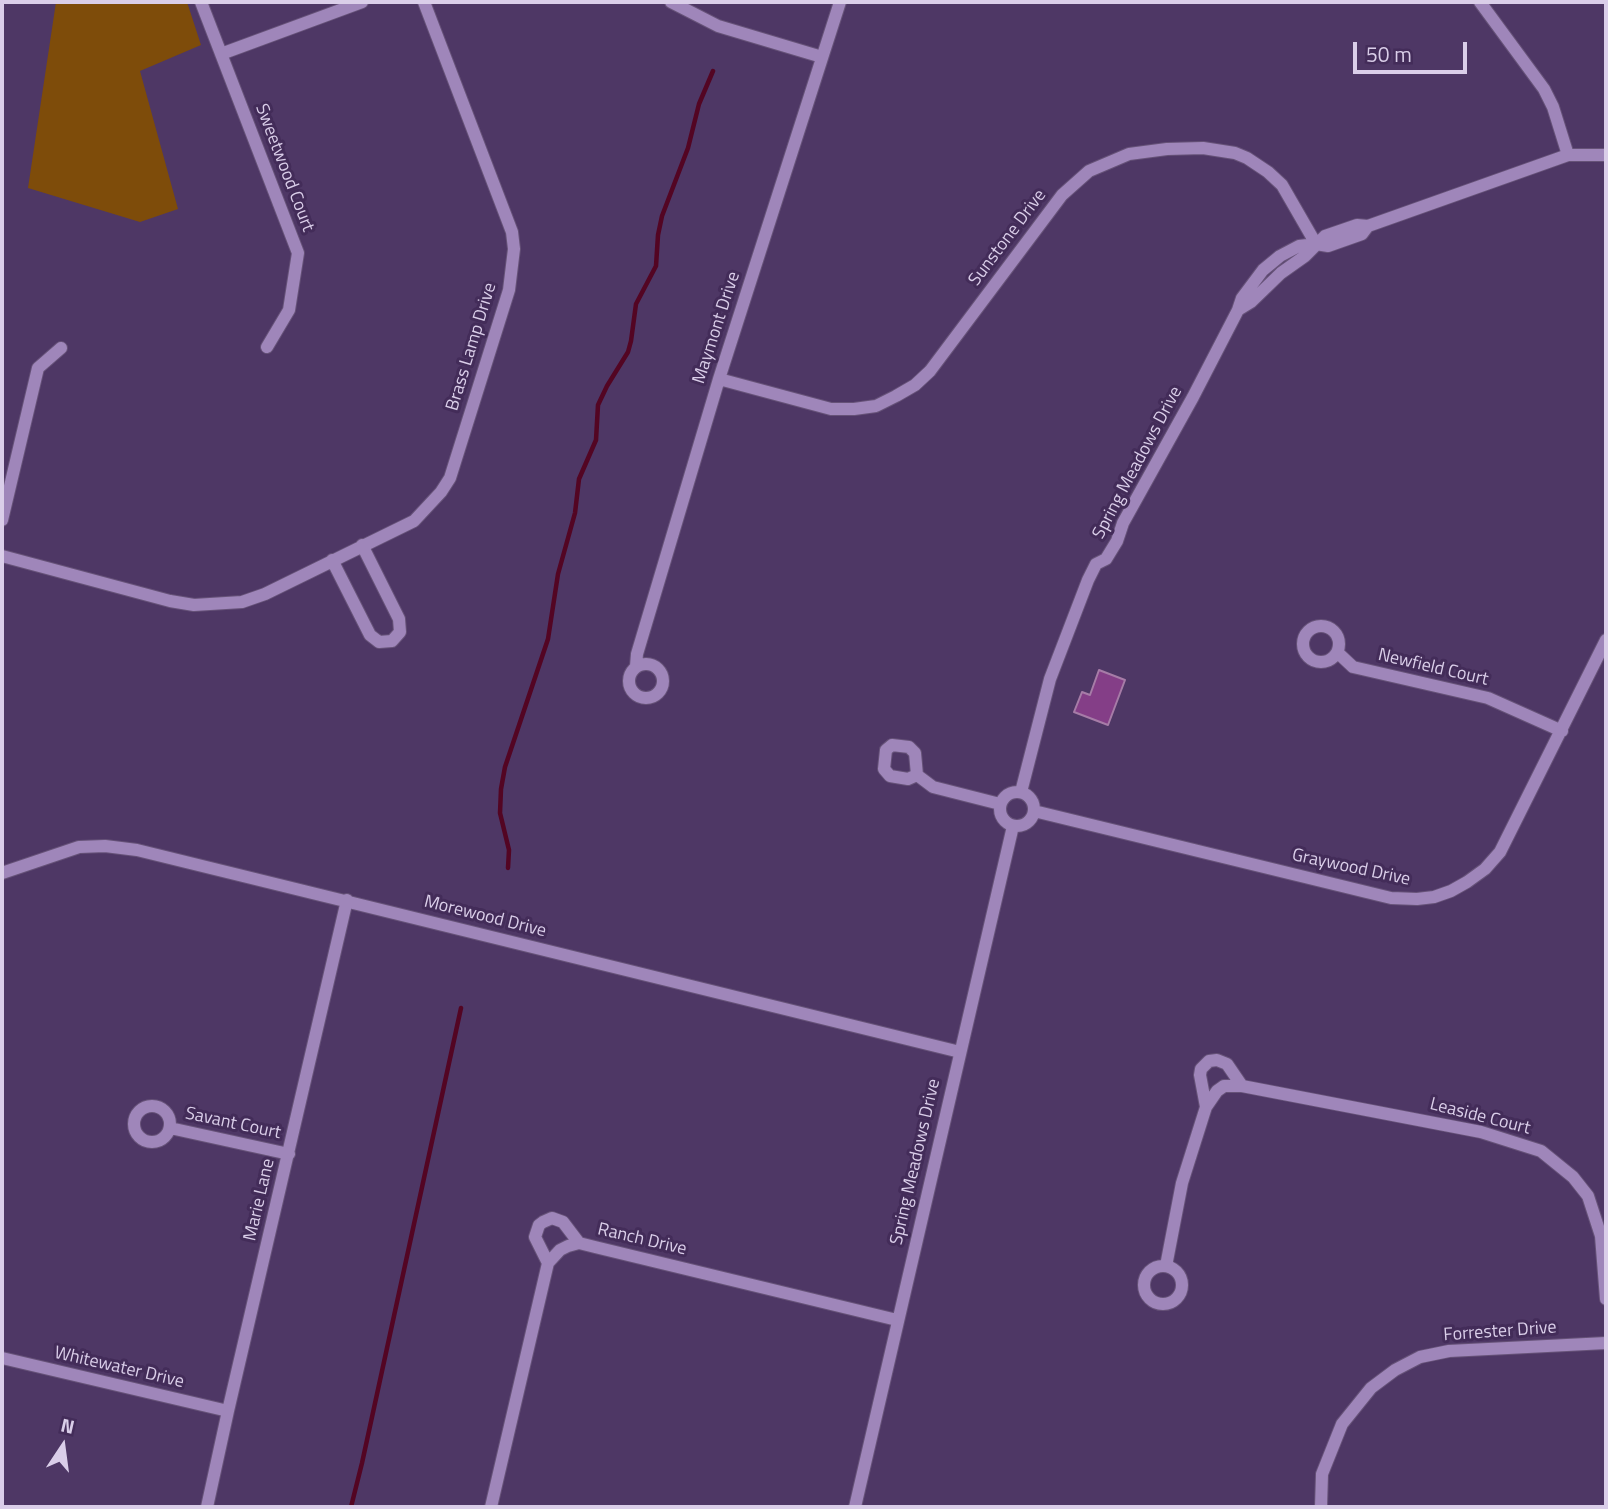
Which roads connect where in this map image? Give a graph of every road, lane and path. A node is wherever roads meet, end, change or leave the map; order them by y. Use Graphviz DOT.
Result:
graph roads {
  1 [pos="201,2"];
  2 [pos="362,2"];
  3 [pos="424,2"];
  4 [pos="671,2"];
  5 [pos="840,2"];
  6 [pos="1480,2"];
  7 [pos="221,54"];
  8 [pos="822,57"];
  9 [pos="1568,155"];
  10 [pos="1606,155"];
  11 [pos="1316,244"];
  12 [pos="267,347"];
  13 [pos="61,348"];
  14 [pos="719,379"];
  15 [pos="2,520"];
  16 [pos="362,545"];
  17 [pos="2,556"];
  18 [pos="332,560"];
  19 [pos="1606,640"];
  20 [pos="1337,652"];
  21 [pos="636,666"];
  22 [pos="1562,732"];
  23 [pos="917,775"];
  24 [pos="1021,792"];
  25 [pos="1000,804"];
  26 [pos="1034,811"];
  27 [pos="1013,826"];
  28 [pos="2,873"];
  29 [pos="347,900"];
  30 [pos="960,1052"];
  31 [pos="1242,1086"];
  32 [pos="1206,1107"];
  33 [pos="170,1128"];
  34 [pos="289,1154"];
  35 [pos="579,1243"];
  36 [pos="548,1262"];
  37 [pos="1166,1266"];
  38 [pos="1606,1299"];
  39 [pos="897,1320"];
  40 [pos="1606,1343"];
  41 [pos="2,1358"];
  42 [pos="228,1411"];
  43 [pos="207,1507"];
  44 [pos="491,1507"];
  45 [pos="855,1507"];
  46 [pos="1321,1507"];
  1 -- 7 [label="street, Sweetwood Court"];
  2 -- 7 [label="street"];
  3 -- 16 [label="street, Brass Lamp Drive"];
  4 -- 8 [label="street"];
  5 -- 8 [label="street, Maymont Drive"];
  6 -- 9 [label="street"];
  7 -- 12 [label="street, Sweetwood Court"];
  8 -- 14 [label="street, Maymont Drive"];
  9 -- 10 [label="street, Spring Meadows Drive"];
  9 -- 11 [label="street, Spring Meadows Drive"];
  11 -- 14 [label="street, Sunstone Drive"];
  11 -- 24 [label="street, Spring Meadows Drive"];
  13 -- 15 [label="street"];
  14 -- 21 [label="street, Maymont Drive"];
  16 -- 18 [label="street, Brass Lamp Drive"];
  16 -- 18 [label="street"];
  17 -- 18 [label="street, Brass Lamp Drive"];
  19 -- 22 [label="street, Graywood Drive"];
  20 -- 22 [label="street, Newfield Court"];
  22 -- 26 [label="street, Graywood Drive"];
  23 -- 25 [label="street"];
  24 -- 25 [label="street"];
  24 -- 26 [label="street"];
  25 -- 27 [label="street"];
  26 -- 27 [label="street"];
  27 -- 30 [label="street, Spring Meadows Drive"];
  28 -- 29 [label="street, Morewood Drive"];
  29 -- 30 [label="street, Morewood Drive"];
  29 -- 34 [label="street, Marie Lane"];
  30 -- 39 [label="street, Spring Meadows Drive"];
  31 -- 32 [label="street"];
  31 -- 32 [label="street"];
  31 -- 38 [label="street, Leaside Court"];
  32 -- 37 [label="street"];
  33 -- 34 [label="street, Savant Court"];
  34 -- 42 [label="street, Marie Lane"];
  35 -- 36 [label="street, Ranch Drive"];
  35 -- 36 [label="street"];
  35 -- 39 [label="street, Ranch Drive"];
  36 -- 44 [label="street"];
  39 -- 45 [label="street, Spring Meadows Drive"];
  40 -- 46 [label="street, Forrester Drive"];
  41 -- 42 [label="street, Whitewater Drive"];
  42 -- 43 [label="street, Marie Lane"];
}
